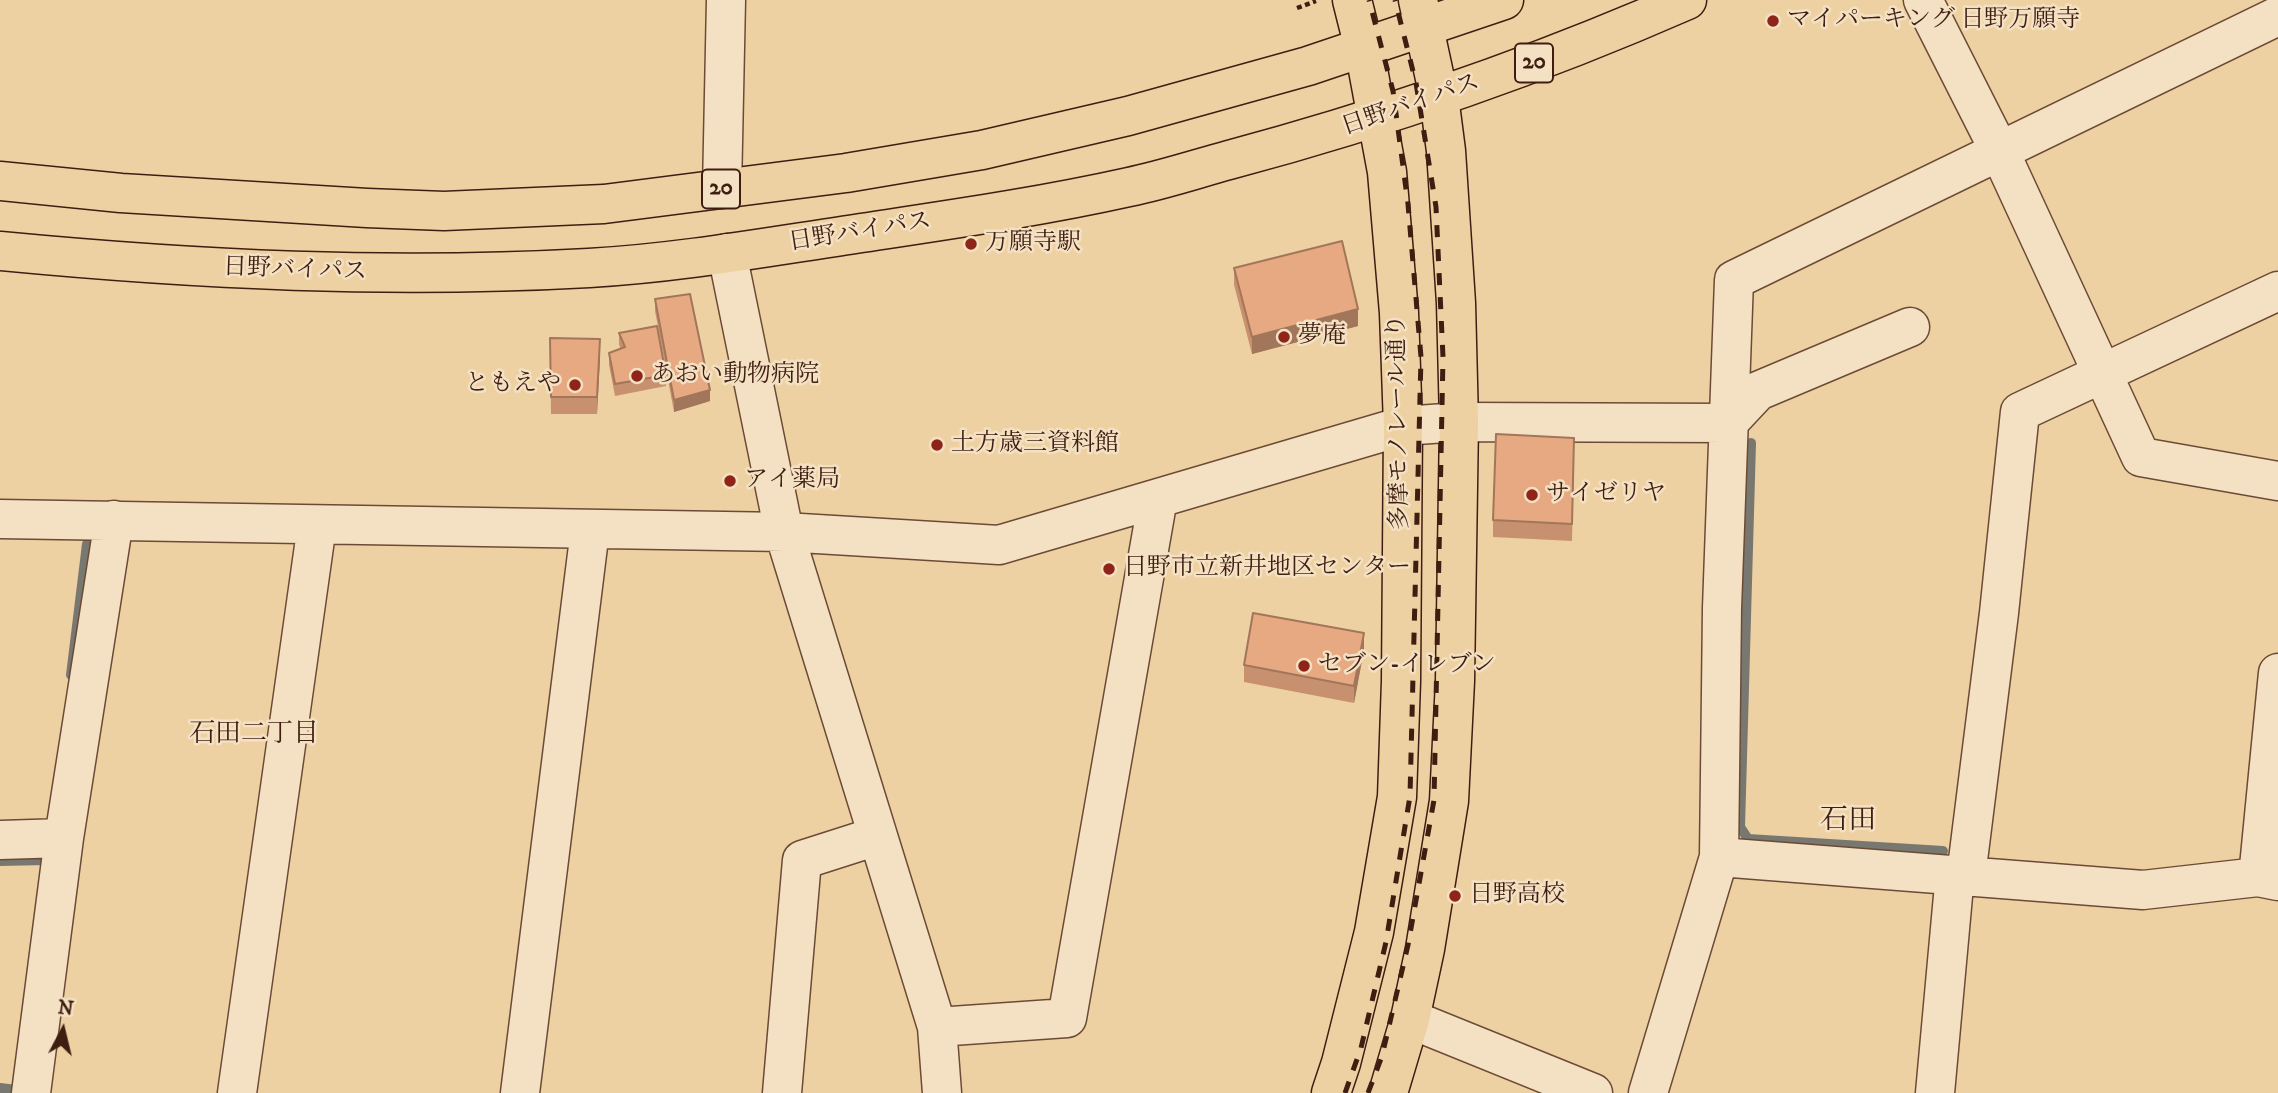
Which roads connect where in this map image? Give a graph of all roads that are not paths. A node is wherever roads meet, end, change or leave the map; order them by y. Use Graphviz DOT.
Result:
graph roads {
  1 [pos="726,0"];
  2 [pos="1352,0"];
  3 [pos="1504,0"];
  4 [pos="1687,0"];
  5 [pos="1923,0"];
  6 [pos="1421,14"];
  7 [pos="2278,16"];
  8 [pos="1364,48"];
  9 [pos="1439,97"];
  10 [pos="1378,117"];
  11 [pos="1999,150"];
  12 [pos="0,181"];
  13 [pos="722,189"];
  14 [pos="0,251"];
  15 [pos="727,253"];
  16 [pos="2278,291"];
  17 [pos="1910,327"];
  18 [pos="2102,375"];
  19 [pos="1459,422"];
  20 [pos="1728,423"];
  21 [pos="1403,426"];
  22 [pos="2278,481"];
  23 [pos="1158,498"];
  24 [pos="0,519"];
  25 [pos="114,520"];
  26 [pos="317,525"];
  27 [pos="590,530"];
  28 [pos="784,532"];
  29 [pos="2278,673"];
  30 [pos="877,836"];
  31 [pos="64,838"];
  32 [pos="0,840"];
  33 [pos="1719,856"];
  34 [pos="1961,875"];
  35 [pos="2268,879"];
  36 [pos="1410,1019"];
  37 [pos="937,1027"];
  38 [pos="33,1084"];
  39 [pos="237,1093"];
  40 [pos="520,1093"];
  41 [pos="782,1093"];
  42 [pos="942,1093"];
  43 [pos="1331,1093"];
  44 [pos="1388,1093"];
  45 [pos="1593,1093"];
  46 [pos="1648,1093"];
  47 [pos="1936,1093"];
  1 -- 13 [label="street"];
  2 -- 8 [label="main road, 多摩モノレール通り"];
  3 -- 6 [label="main road, 20"];
  4 -- 9 [label="main road, 日野バイパス / 20"];
  5 -- 11 [label="street"];
  6 -- 8 [label="main road, 20"];
  6 -- 9 [label="main road"];
  7 -- 11 [label="street"];
  8 -- 10 [label="main road, 多摩モノレール通り"];
  8 -- 13 [label="main road, 20"];
  9 -- 10 [label="main road, 日野バイパス / 20"];
  9 -- 19 [label="main road"];
  10 -- 15 [label="main road, 日野バイパス / 20"];
  10 -- 21 [label="main road, 多摩モノレール通り"];
  11 -- 18 [label="street"];
  11 -- 20 [label="street"];
  12 -- 13 [label="main road, 20"];
  14 -- 15 [label="main road, 日野バイパス / 20"];
  15 -- 28 [label="street"];
  16 -- 18 [label="street"];
  17 -- 20 [label="street"];
  18 -- 22 [label="street"];
  18 -- 34 [label="street"];
  19 -- 20 [label="street"];
  19 -- 21 [label="street"];
  19 -- 36 [label="main road"];
  20 -- 33 [label="street"];
  21 -- 23 [label="street"];
  21 -- 43 [label="main road, 多摩モノレール通り"];
  23 -- 28 [label="street"];
  23 -- 37 [label="street"];
  24 -- 25 [label="street"];
  25 -- 26 [label="street"];
  25 -- 31 [label="street"];
  26 -- 27 [label="street"];
  26 -- 39 [label="street"];
  27 -- 28 [label="street"];
  27 -- 40 [label="street"];
  28 -- 30 [label="street"];
  29 -- 35 [label="street"];
  30 -- 37 [label="street"];
  30 -- 41 [label="street"];
  31 -- 32 [label="street"];
  31 -- 38 [label="street"];
  33 -- 34 [label="street"];
  33 -- 46 [label="street"];
  34 -- 35 [label="street"];
  34 -- 47 [label="street"];
  36 -- 44 [label="main road"];
  36 -- 45 [label="street"];
  37 -- 42 [label="street"];
}
